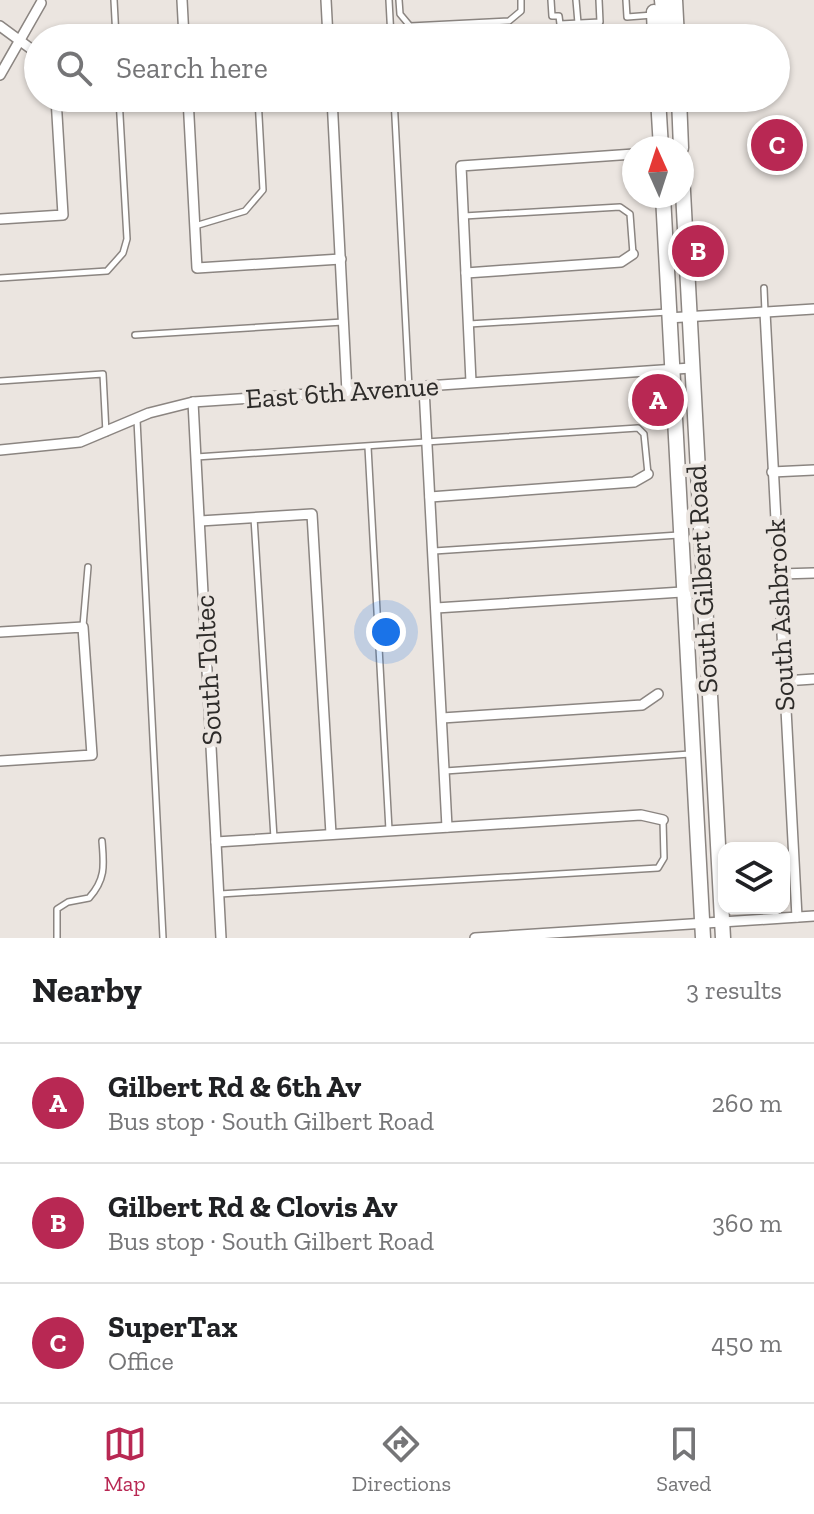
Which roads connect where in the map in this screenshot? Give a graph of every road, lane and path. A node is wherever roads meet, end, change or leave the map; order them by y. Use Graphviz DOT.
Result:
graph roads {
  1 [pos="114,0"];
  2 [pos="182,0"];
  3 [pos="326,0"];
  4 [pos="389,0"];
  5 [pos="399,0"];
  6 [pos="521,0"];
  7 [pos="551,0"];
  8 [pos="576,0"];
  9 [pos="599,0"];
  10 [pos="626,0"];
  11 [pos="662,0"];
  12 [pos="675,0"];
  13 [pos="41,3"];
  14 [pos="653,8"];
  15 [pos="578,23"];
  16 [pos="28,24"];
  17 [pos="115,24"];
  18 [pos="183,24"];
  19 [pos="327,24"];
  20 [pos="390,24"];
  21 [pos="408,24"];
  22 [pos="450,24"];
  23 [pos="665,24"];
  24 [pos="676,24"];
  25 [pos="0,26"];
  26 [pos="24,30"];
  27 [pos="19,38"];
  28 [pos="24,42"];
  29 [pos="0,75"];
  30 [pos="57,112"];
  31 [pos="120,112"];
  32 [pos="189,112"];
  33 [pos="259,112"];
  34 [pos="333,112"];
  35 [pos="395,112"];
  36 [pos="659,112"];
  37 [pos="680,112"];
  38 [pos="660,136"];
  39 [pos="681,136"];
  40 [pos="622,155"];
  41 [pos="664,208"];
  42 [pos="684,208"];
  43 [pos="463,216"];
  44 [pos="0,219"];
  45 [pos="194,226"];
  46 [pos="633,254"];
  47 [pos="341,259"];
  48 [pos="466,273"];
  49 [pos="0,278"];
  50 [pos="764,288"];
  51 [pos="814,309"];
  52 [pos="765,312"];
  53 [pos="668,315"];
  54 [pos="689,317"];
  55 [pos="344,322"];
  56 [pos="469,324"];
  57 [pos="135,335"];
  58 [pos="691,368"];
  59 [pos="671,370"];
  60 [pos="0,381"];
  61 [pos="471,382"];
  62 [pos="409,388"];
  63 [pos="424,388"];
  64 [pos="347,392"];
  65 [pos="193,402"];
  66 [pos="137,419"];
  67 [pos="106,434"];
  68 [pos="427,442"];
  69 [pos="368,447"];
  70 [pos="0,450"];
  71 [pos="196,457"];
  72 [pos="814,470"];
  73 [pos="772,472"];
  74 [pos="648,474"];
  75 [pos="430,497"];
  76 [pos="254,517"];
  77 [pos="200,521"];
  78 [pos="679,535"];
  79 [pos="433,551"];
  80 [pos="88,567"];
  81 [pos="814,573"];
  82 [pos="780,574"];
  83 [pos="682,592"];
  84 [pos="436,608"];
  85 [pos="83,627"];
  86 [pos="0,632"];
  87 [pos="814,679"];
  88 [pos="784,681"];
  89 [pos="658,694"];
  90 [pos="442,718"];
  91 [pos="691,754"];
  92 [pos="0,761"];
  93 [pos="444,771"];
  94 [pos="663,820"];
  95 [pos="447,827"];
  96 [pos="389,831"];
  97 [pos="331,834"];
  98 [pos="274,838"];
  99 [pos="102,841"];
  100 [pos="216,842"];
  101 [pos="219,894"];
  102 [pos="814,916"];
  103 [pos="797,917"];
  104 [pos="710,926"];
  105 [pos="557,935"];
  106 [pos="57,938"];
  107 [pos="163,938"];
  108 [pos="221,938"];
  109 [pos="475,938"];
  110 [pos="723,938"];
  1 -- 17 [label="lane"];
  2 -- 18 [label="street"];
  3 -- 19 [label="street"];
  4 -- 20 [label="lane"];
  5 -- 21 [label="lane"];
  6 -- 22 [label="lane"];
  7 -- 15 [label="lane"];
  8 -- 15 [label="lane"];
  9 -- 15 [label="lane"];
  10 -- 14 [label="lane"];
  11 -- 23 [label="main road"];
  12 -- 24 [label="main road"];
  13 -- 16 [label="street"];
  25 -- 27 [label="street"];
  26 -- 27 [label="street"];
  27 -- 28 [label="street"];
  27 -- 29 [label="street"];
  30 -- 44 [label="street"];
  31 -- 49 [label="lane"];
  32 -- 45 [label="street"];
  33 -- 45 [label="lane"];
  34 -- 47 [label="street"];
  35 -- 62 [label="lane"];
  36 -- 38 [label="main road"];
  37 -- 39 [label="main road"];
  40 -- 43 [label="street"];
  41 -- 53 [label="main road, South Gilbert Road"];
  42 -- 54 [label="main road, South Gilbert Road"];
  43 -- 46 [label="lane"];
  43 -- 48 [label="street"];
  45 -- 47 [label="street"];
  46 -- 48 [label="street"];
  47 -- 55 [label="street"];
  48 -- 56 [label="street"];
  50 -- 52 [label="lane"];
  51 -- 52 [label="street"];
  52 -- 54 [label="street"];
  52 -- 73 [label="street, South Ashbrook"];
  53 -- 54 [label="street"];
  53 -- 56 [label="lane"];
  53 -- 59 [label="main road, South Gilbert Road"];
  54 -- 58 [label="main road, South Gilbert Road"];
  55 -- 57 [label="lane"];
  55 -- 64 [label="street"];
  56 -- 61 [label="street"];
  58 -- 59 [label="street, East 6th Avenue"];
  58 -- 104 [label="main road, South Gilbert Road"];
  59 -- 61 [label="street, East 6th Avenue"];
  59 -- 78 [label="main road, South Gilbert Road"];
  60 -- 67 [label="lane"];
  61 -- 63 [label="street, East 6th Avenue"];
  62 -- 63 [label="street, East 6th Avenue"];
  62 -- 64 [label="street, East 6th Avenue"];
  63 -- 68 [label="street"];
  64 -- 65 [label="street, East 6th Avenue"];
  65 -- 66 [label="street, East 6th Avenue"];
  65 -- 71 [label="street, South Toltec"];
  66 -- 67 [label="street, East 6th Avenue"];
  66 -- 107 [label="lane"];
  67 -- 70 [label="street, East 6th Avenue"];
  68 -- 69 [label="lane"];
  68 -- 74 [label="lane"];
  68 -- 75 [label="street"];
  69 -- 71 [label="lane"];
  69 -- 96 [label="lane"];
  71 -- 77 [label="street, South Toltec"];
  72 -- 73 [label="street"];
  73 -- 82 [label="street, South Ashbrook"];
  74 -- 75 [label="street"];
  75 -- 79 [label="street"];
  76 -- 77 [label="street"];
  76 -- 97 [label="street"];
  76 -- 98 [label="lane"];
  77 -- 100 [label="street, South Toltec"];
  78 -- 79 [label="lane"];
  78 -- 83 [label="main road, South Gilbert Road"];
  79 -- 84 [label="street"];
  80 -- 85 [label="lane"];
  81 -- 82 [label="street"];
  82 -- 88 [label="street, South Ashbrook"];
  83 -- 84 [label="street"];
  83 -- 91 [label="main road, South Gilbert Road"];
  84 -- 90 [label="street"];
  85 -- 86 [label="street"];
  85 -- 92 [label="street"];
  87 -- 88 [label="street"];
  88 -- 103 [label="street, South Ashbrook"];
  89 -- 90 [label="street"];
  90 -- 93 [label="street"];
  91 -- 93 [label="lane"];
  91 -- 104 [label="main road, South Gilbert Road"];
  93 -- 95 [label="street"];
  94 -- 95 [label="street"];
  94 -- 101 [label="lane"];
  95 -- 96 [label="street"];
  96 -- 97 [label="street"];
  97 -- 98 [label="street"];
  98 -- 100 [label="street"];
  99 -- 106 [label="lane"];
  100 -- 101 [label="street, South Toltec"];
  101 -- 108 [label="street, South Toltec"];
  102 -- 103 [label="street"];
  103 -- 104 [label="street"];
  104 -- 105 [label="street"];
  104 -- 110 [label="main road, South Gilbert Road"];
  105 -- 109 [label="street"];
}
